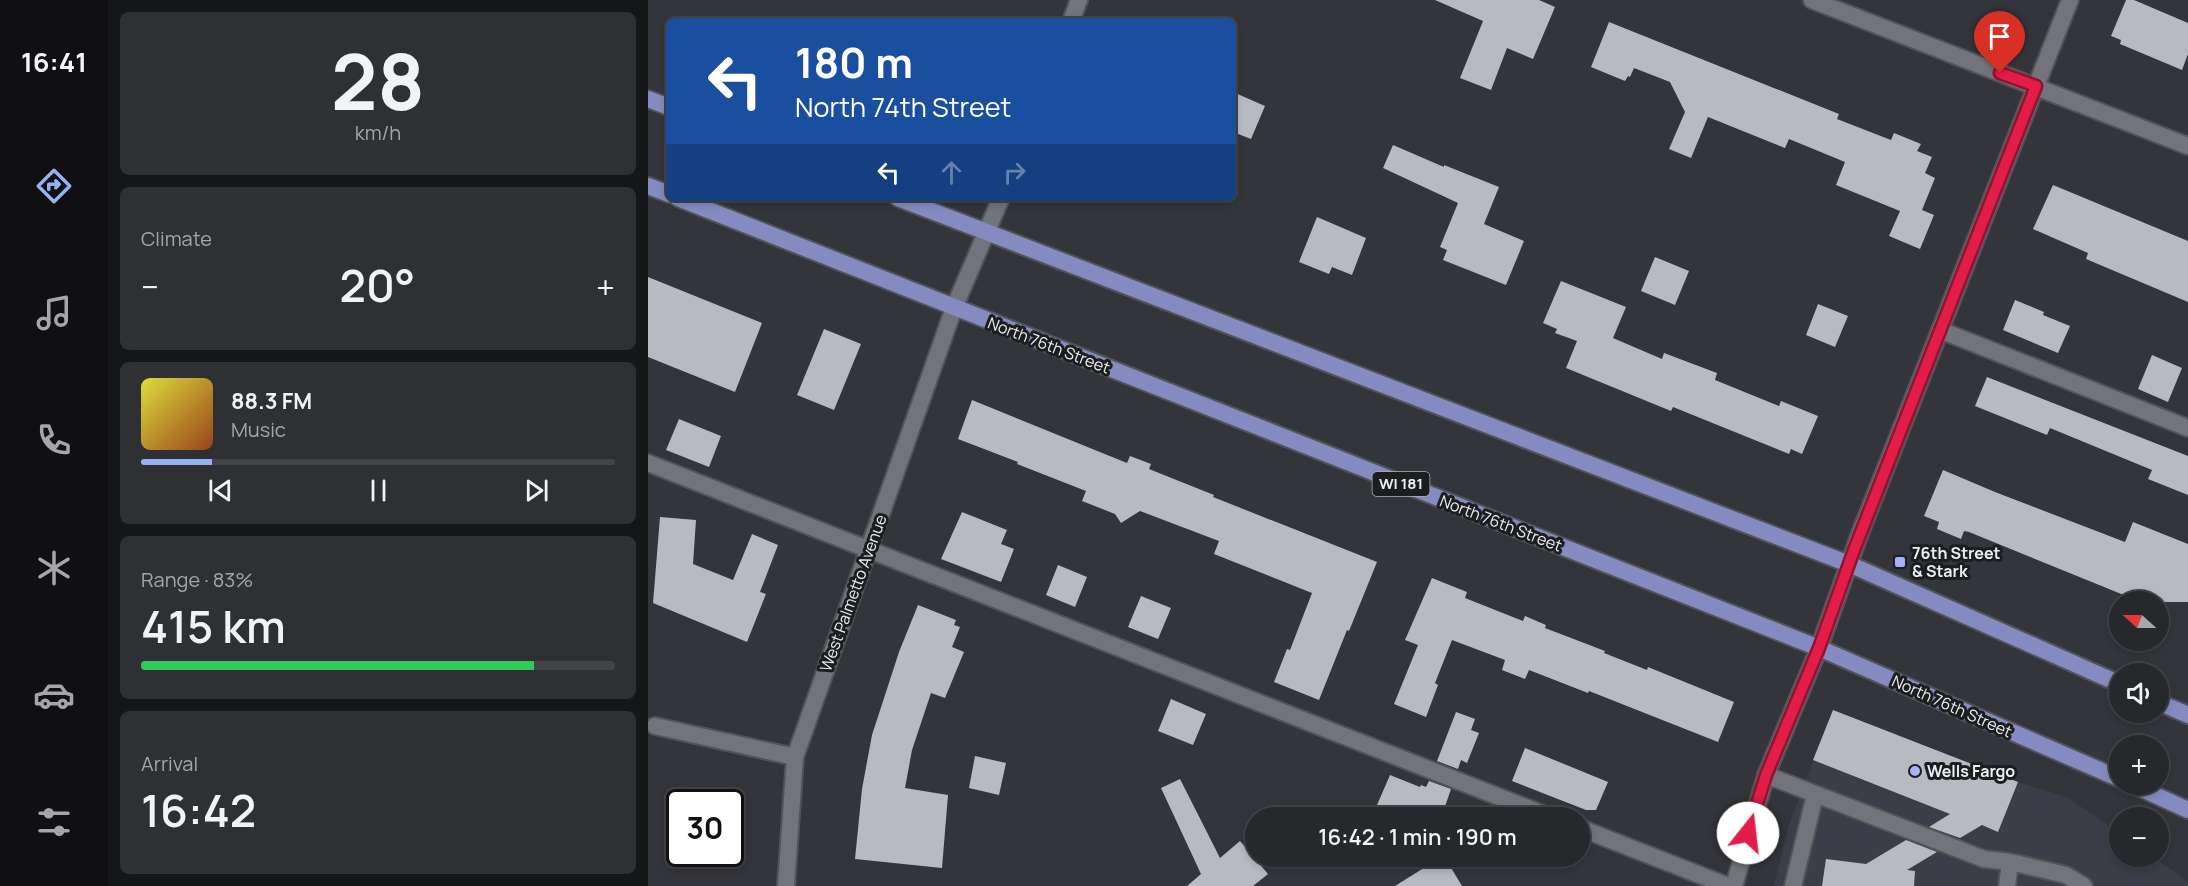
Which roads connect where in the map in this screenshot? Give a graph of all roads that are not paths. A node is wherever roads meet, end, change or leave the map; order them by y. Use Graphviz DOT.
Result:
graph roads {
  1 [pos="1079,0"];
  2 [pos="1812,0"];
  3 [pos="2070,0"];
  4 [pos="1072,18"];
  5 [pos="2036,86"];
  6 [pos="648,99"];
  7 [pos="666,106"];
  8 [pos="2188,146"];
  9 [pos="648,186"];
  10 [pos="666,193"];
  11 [pos="686,201"];
  12 [pos="906,201"];
  13 [pos="1000,201"];
  14 [pos="987,233"];
  15 [pos="954,308"];
  16 [pos="1940,330"];
  17 [pos="2188,428"];
  18 [pos="648,463"];
  19 [pos="868,549"];
  20 [pos="1849,564"];
  21 [pos="1819,648"];
  22 [pos="2109,679"];
  23 [pos="2169,707"];
  24 [pos="2188,715"];
  25 [pos="655,726"];
  26 [pos="795,757"];
  27 [pos="2109,774"];
  28 [pos="1766,775"];
  29 [pos="1815,795"];
  30 [pos="2157,795"];
  31 [pos="1525,807"];
  32 [pos="2188,808"];
  33 [pos="1590,832"];
  34 [pos="2010,862"];
  35 [pos="786,886"];
  36 [pos="1728,886"];
  37 [pos="1734,886"];
  38 [pos="1793,886"];
  39 [pos="2007,886"];
  40 [pos="2084,886"];
  1 -- 4 [label="street"];
  2 -- 5 [label="street"];
  3 -- 5 [label="street"];
  5 -- 8 [label="street"];
  5 -- 16 [label="street"];
  6 -- 7 [label="main road"];
  9 -- 10 [label="main road"];
  11 -- 15 [label="main road, North 76th Street / WI 181"];
  12 -- 14 [label="main road"];
  13 -- 14 [label="street, West Palmetto Avenue"];
  14 -- 15 [label="street, West Palmetto Avenue"];
  14 -- 20 [label="main road"];
  15 -- 19 [label="street, West Palmetto Avenue"];
  15 -- 21 [label="main road, North 76th Street / WI 181"];
  16 -- 17 [label="street"];
  16 -- 20 [label="street"];
  18 -- 19 [label="street"];
  19 -- 26 [label="street, West Palmetto Avenue"];
  19 -- 31 [label="street"];
  20 -- 21 [label="street"];
  20 -- 22 [label="main road"];
  21 -- 27 [label="main road, North 76th Street / WI 181"];
  21 -- 28 [label="street"];
  23 -- 24 [label="main road"];
  25 -- 26 [label="street"];
  26 -- 35 [label="street, West Palmetto Avenue"];
  28 -- 29 [label="street"];
  28 -- 37 [label="street"];
  29 -- 34 [label="street"];
  29 -- 38 [label="street"];
  30 -- 32 [label="main road"];
  33 -- 36 [label="street"];
  34 -- 39 [label="street"];
  34 -- 40 [label="street"];
}
